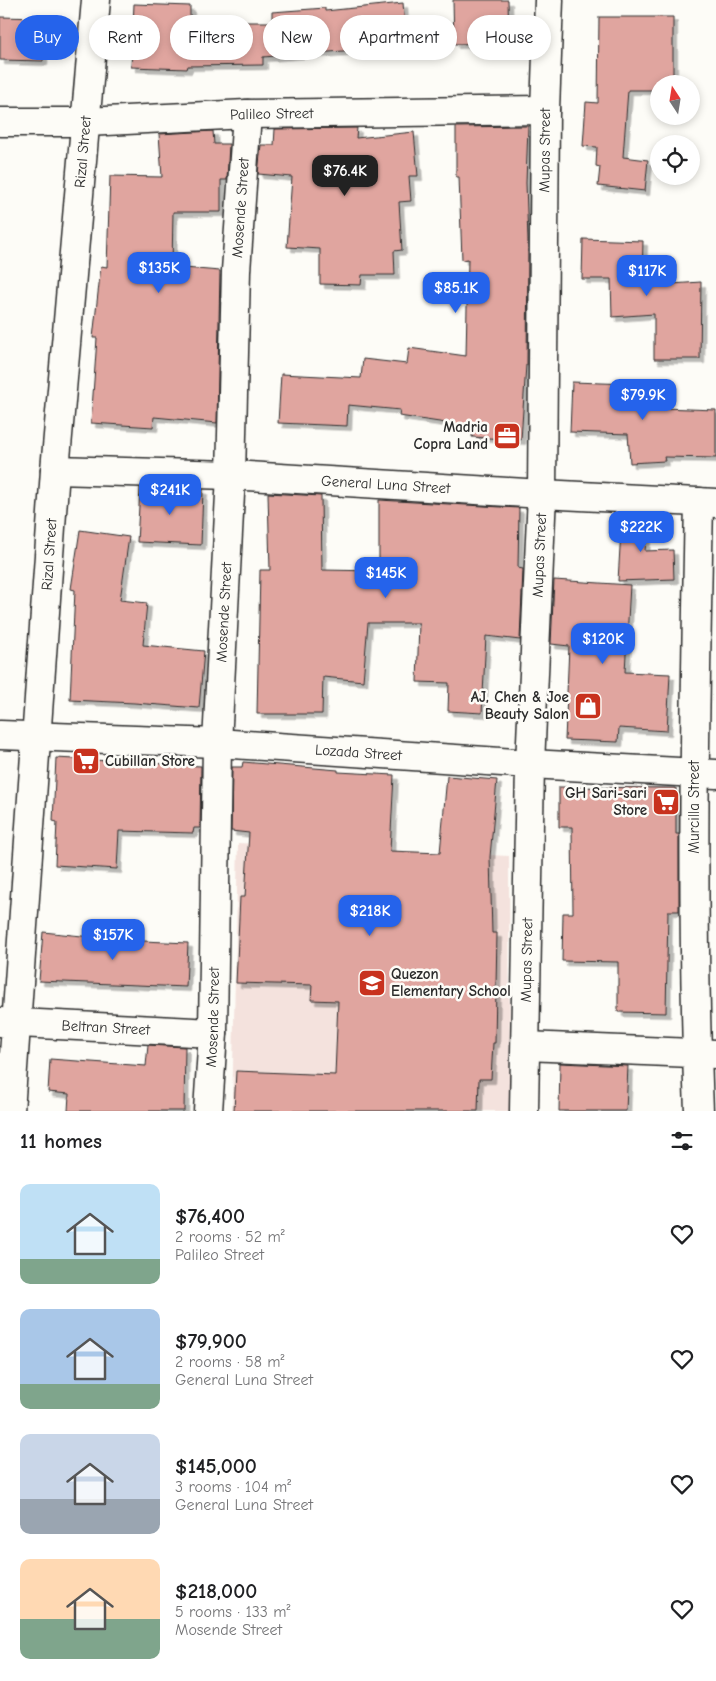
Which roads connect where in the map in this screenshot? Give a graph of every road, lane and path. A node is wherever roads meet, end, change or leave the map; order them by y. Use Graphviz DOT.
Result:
graph roads {
  1 [pos="96,0"];
  2 [pos="549,0"];
  3 [pos="545,110"];
  4 [pos="248,114"];
  5 [pos="0,122"];
  6 [pos="86,122"];
  7 [pos="55,470"];
  8 [pos="231,475"];
  9 [pos="542,494"];
  10 [pos="707,503"];
  11 [pos="0,735"];
  12 [pos="36,736"];
  13 [pos="217,743"];
  14 [pos="530,764"];
  15 [pos="705,773"];
  16 [pos="8,1022"];
  17 [pos="213,1032"];
  18 [pos="526,1046"];
  19 [pos="706,1054"];
  20 [pos="10,1111"];
  21 [pos="208,1111"];
  22 [pos="524,1111"];
  23 [pos="699,1111"];
  1 -- 6 [label="street, Rizal Street"];
  2 -- 3 [label="street, Mupas Street"];
  3 -- 4 [label="street, Palileo Street"];
  3 -- 9 [label="street, Mupas Street"];
  4 -- 6 [label="street, Palileo Street"];
  4 -- 8 [label="street, Mosende Street"];
  5 -- 6 [label="street, Palileo Street"];
  6 -- 7 [label="street, Rizal Street"];
  7 -- 8 [label="street, General Luna Street"];
  7 -- 12 [label="street, Rizal Street"];
  8 -- 9 [label="street, General Luna Street"];
  8 -- 13 [label="street, Mosende Street"];
  9 -- 10 [label="street, General Luna Street"];
  9 -- 14 [label="street, Mupas Street"];
  10 -- 15 [label="street, Murcilla Street"];
  11 -- 12 [label="street, Lozada Street"];
  12 -- 13 [label="street, Lozada Street"];
  12 -- 16 [label="street, Rizal Street"];
  13 -- 14 [label="street, Lozada Street"];
  13 -- 17 [label="street, Mosende Street"];
  14 -- 15 [label="street, Lozada Street"];
  14 -- 18 [label="street, Mupas Street"];
  15 -- 19 [label="street, Murcilla Street"];
  16 -- 17 [label="street, Beltran Street"];
  16 -- 20 [label="street, Rizal Street"];
  17 -- 21 [label="street, Mosende Street"];
  18 -- 19 [label="street"];
  18 -- 22 [label="street, Mupas Street"];
  19 -- 23 [label="street, Murcilla Street"];
}
